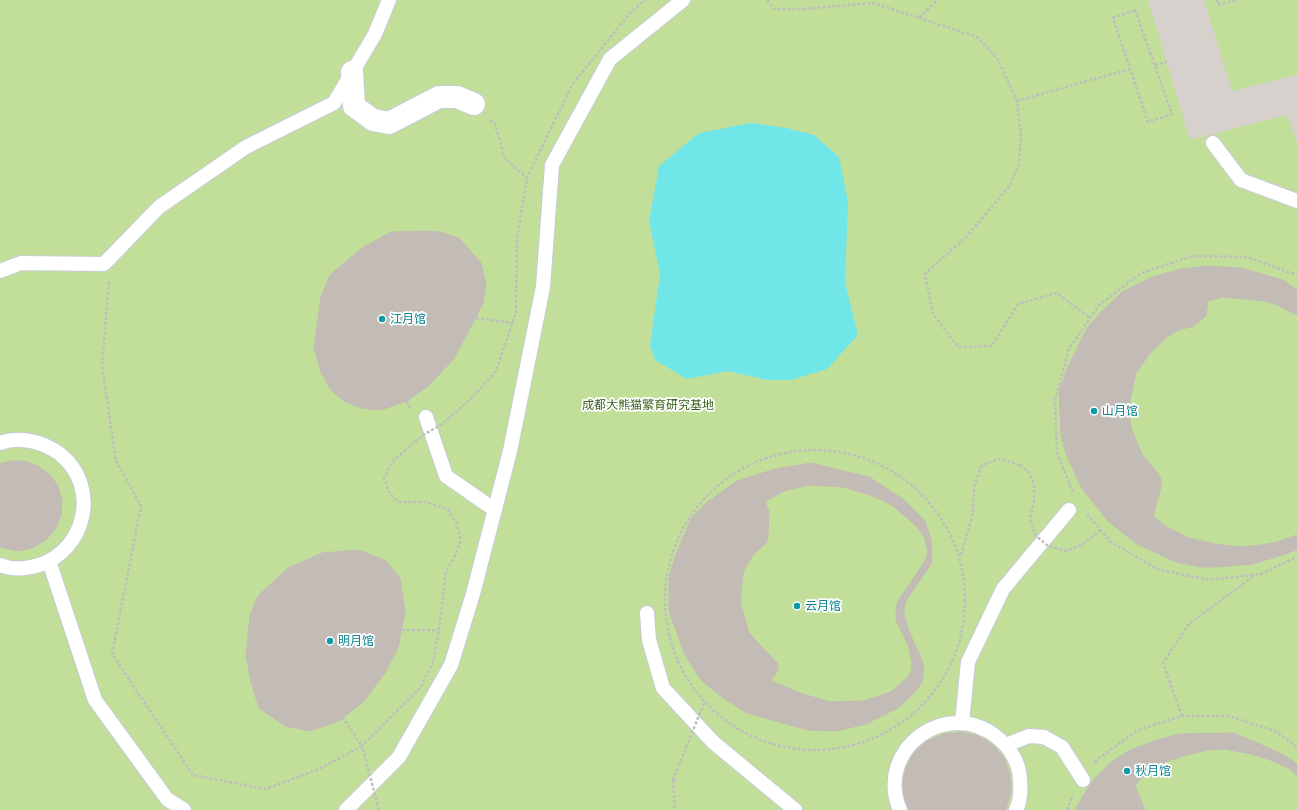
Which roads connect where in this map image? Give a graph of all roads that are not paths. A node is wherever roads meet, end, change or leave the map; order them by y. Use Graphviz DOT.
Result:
graph roads {
  1 [pos="389,0"];
  2 [pos="683,0"];
  3 [pos="352,72"];
  4 [pos="474,104"];
  5 [pos="1213,143"];
  6 [pos="1297,201"];
  7 [pos="0,271"];
  8 [pos="426,418"];
  9 [pos="0,443"];
  10 [pos="495,510"];
  11 [pos="1069,510"];
  12 [pos="49,562"];
  13 [pos="0,565"];
  14 [pos="647,613"];
  15 [pos="962,724"];
  16 [pos="1006,745"];
  17 [pos="1083,780"];
  18 [pos="184,810"];
  19 [pos="346,810"];
  20 [pos="796,810"];
  21 [pos="900,810"];
  22 [pos="1016,810"];
  1 -- 3 [label="lane"];
  2 -- 10 [label="lane"];
  3 -- 4 [label="street"];
  3 -- 7 [label="lane"];
  5 -- 6 [label="lane"];
  8 -- 10 [label="lane"];
  9 -- 12 [label="lane"];
  10 -- 19 [label="lane"];
  11 -- 15 [label="lane"];
  12 -- 13 [label="lane"];
  12 -- 18 [label="lane"];
  14 -- 20 [label="lane"];
  15 -- 16 [label="lane"];
  15 -- 21 [label="lane"];
  16 -- 17 [label="lane"];
  16 -- 22 [label="lane"];
}
